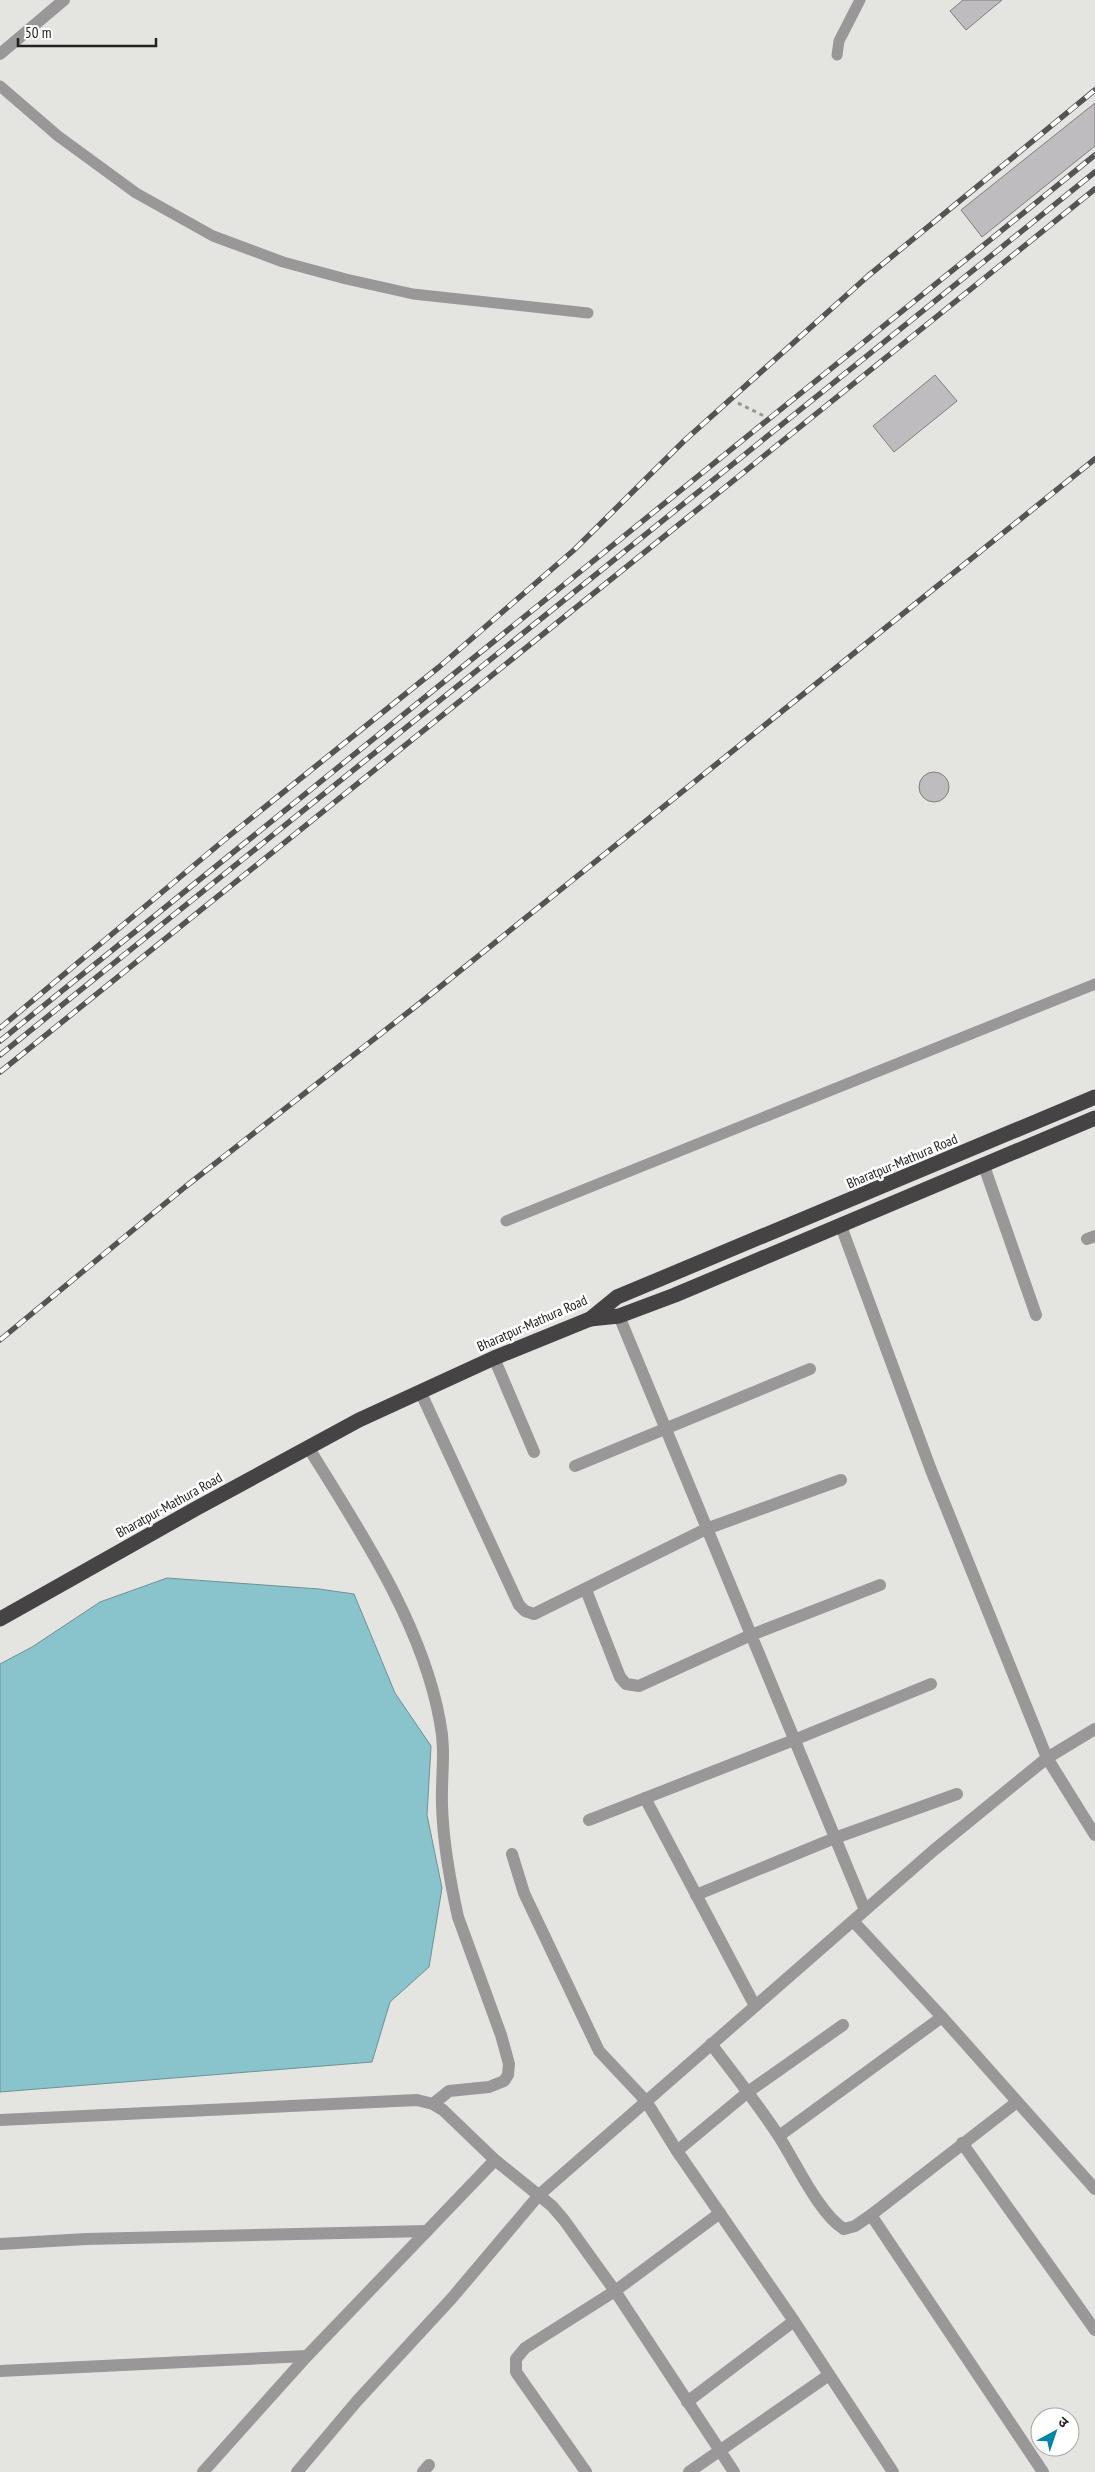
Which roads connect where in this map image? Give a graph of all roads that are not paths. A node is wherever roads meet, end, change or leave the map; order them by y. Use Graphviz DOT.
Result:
graph roads {
  1 [pos="64,0"];
  2 [pos="860,0"];
  3 [pos="1,50"];
  4 [pos="837,55"];
  5 [pos="0,86"];
  6 [pos="588,313"];
  7 [pos="1095,984"];
  8 [pos="1095,1097"];
  9 [pos="1095,1118"];
  10 [pos="984,1166"];
  11 [pos="506,1221"];
  12 [pos="841,1226"];
  13 [pos="1036,1315"];
  14 [pos="619,1316"];
  15 [pos="590,1319"];
  16 [pos="494,1358"];
  17 [pos="810,1369"];
  18 [pos="420,1391"];
  19 [pos="665,1430"];
  20 [pos="308,1447"];
  21 [pos="534,1452"];
  22 [pos="575,1466"];
  23 [pos="841,1480"];
  24 [pos="706,1529"];
  25 [pos="880,1586"];
  26 [pos="586,1590"];
  27 [pos="0,1619"];
  28 [pos="750,1635"];
  29 [pos="930,1684"];
  30 [pos="1095,1729"];
  31 [pos="794,1740"];
  32 [pos="1047,1758"];
  33 [pos="957,1794"];
  34 [pos="645,1798"];
  35 [pos="589,1820"];
  36 [pos="1095,1835"];
  37 [pos="836,1838"];
  38 [pos="512,1854"];
  39 [pos="696,1895"];
  40 [pos="865,1910"];
  41 [pos="853,1921"];
  42 [pos="755,2006"];
  43 [pos="942,2017"];
  44 [pos="843,2025"];
  45 [pos="711,2044"];
  46 [pos="748,2092"];
  47 [pos="646,2101"];
  48 [pos="1017,2102"];
  49 [pos="433,2104"];
  50 [pos="0,2120"];
  51 [pos="779,2136"];
  52 [pos="962,2143"];
  53 [pos="677,2151"];
  54 [pos="495,2160"];
  55 [pos="1095,2189"];
  56 [pos="539,2195"];
  57 [pos="720,2213"];
  58 [pos="871,2215"];
  59 [pos="427,2231"];
  60 [pos="0,2244"];
  61 [pos="615,2291"];
  62 [pos="794,2321"];
  63 [pos="1095,2330"];
  64 [pos="307,2356"];
  65 [pos="0,2371"];
  66 [pos="829,2375"];
  67 [pos="687,2402"];
  68 [pos="720,2453"];
  69 [pos="203,2472"];
  70 [pos="298,2472"];
  71 [pos="586,2472"];
  72 [pos="689,2472"];
  73 [pos="734,2472"];
  74 [pos="893,2472"];
  75 [pos="1043,2472"];
  1 -- 3 [label="street"];
  2 -- 4 [label="lane"];
  5 -- 6 [label="lane"];
  7 -- 11 [label="lane"];
  8 -- 15 [label="highway, Bharatpur-Mathura Road"];
  9 -- 10 [label="highway"];
  10 -- 12 [label="highway"];
  10 -- 13 [label="street"];
  12 -- 14 [label="highway"];
  12 -- 32 [label="street"];
  14 -- 15 [label="highway"];
  14 -- 19 [label="street"];
  15 -- 16 [label="highway, Bharatpur-Mathura Road"];
  16 -- 18 [label="highway, Bharatpur-Mathura Road"];
  16 -- 21 [label="street"];
  17 -- 19 [label="street"];
  18 -- 20 [label="highway, Bharatpur-Mathura Road"];
  18 -- 26 [label="street"];
  19 -- 22 [label="street"];
  19 -- 24 [label="street"];
  20 -- 27 [label="highway, Bharatpur-Mathura Road"];
  20 -- 49 [label="street"];
  23 -- 24 [label="street"];
  24 -- 26 [label="street"];
  24 -- 28 [label="street"];
  25 -- 28 [label="street"];
  26 -- 28 [label="street"];
  28 -- 31 [label="street"];
  29 -- 31 [label="street"];
  30 -- 32 [label="street"];
  31 -- 34 [label="street"];
  31 -- 37 [label="street"];
  32 -- 36 [label="street"];
  32 -- 40 [label="street"];
  33 -- 37 [label="street"];
  34 -- 35 [label="street"];
  34 -- 39 [label="street"];
  37 -- 39 [label="street"];
  37 -- 40 [label="street"];
  38 -- 47 [label="street"];
  39 -- 42 [label="street"];
  40 -- 41 [label="street"];
  41 -- 42 [label="street"];
  41 -- 43 [label="street"];
  42 -- 45 [label="street"];
  43 -- 48 [label="street"];
  43 -- 51 [label="street"];
  44 -- 46 [label="street"];
  45 -- 46 [label="street"];
  45 -- 47 [label="street"];
  46 -- 51 [label="street"];
  46 -- 53 [label="street"];
  47 -- 53 [label="street"];
  47 -- 56 [label="street"];
  48 -- 52 [label="street"];
  48 -- 55 [label="street"];
  49 -- 50 [label="street"];
  49 -- 54 [label="street"];
  51 -- 58 [label="street"];
  52 -- 58 [label="street"];
  52 -- 63 [label="street"];
  53 -- 57 [label="street"];
  54 -- 56 [label="street"];
  54 -- 59 [label="street"];
  56 -- 61 [label="street"];
  56 -- 70 [label="street"];
  57 -- 61 [label="street"];
  57 -- 62 [label="street"];
  58 -- 75 [label="street"];
  59 -- 60 [label="street"];
  59 -- 64 [label="street"];
  61 -- 67 [label="street"];
  61 -- 71 [label="street"];
  62 -- 66 [label="street"];
  62 -- 67 [label="street"];
  64 -- 65 [label="street"];
  64 -- 69 [label="street"];
  66 -- 68 [label="street"];
  66 -- 74 [label="street"];
  67 -- 68 [label="street"];
  68 -- 72 [label="street"];
  68 -- 73 [label="street"];
}
